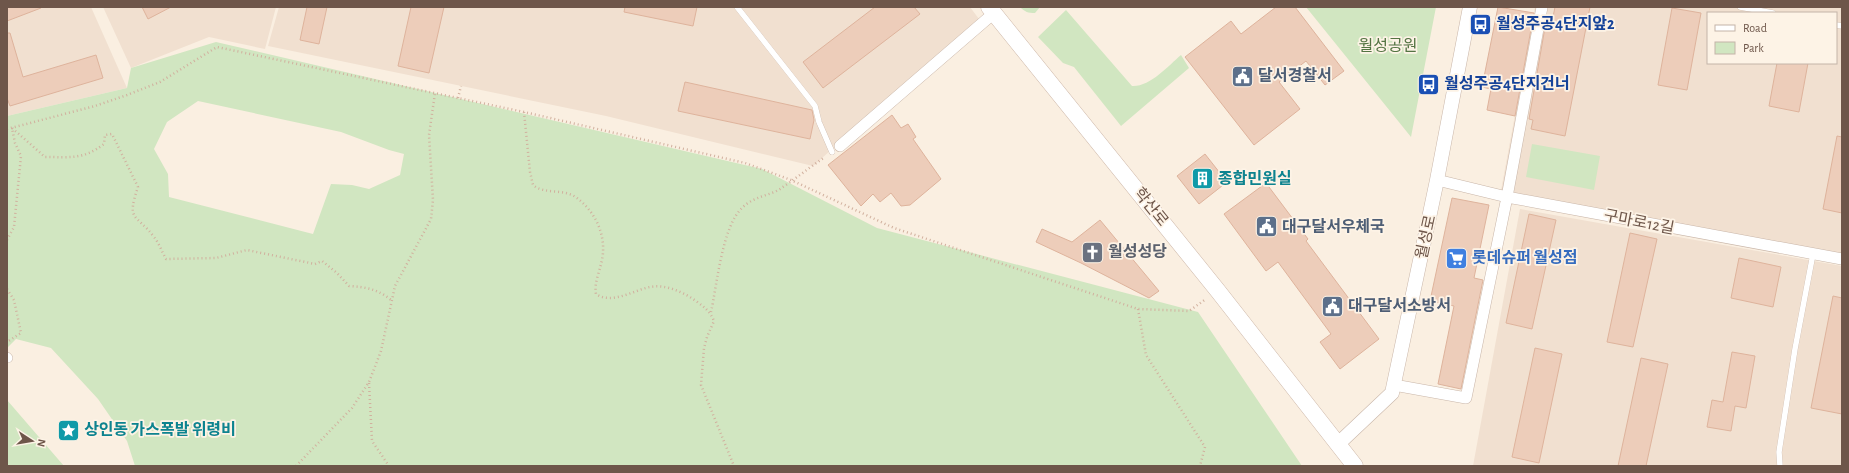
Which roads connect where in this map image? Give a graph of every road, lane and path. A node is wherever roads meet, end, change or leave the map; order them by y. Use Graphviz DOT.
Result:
graph roads {
  1 [pos="737,7"];
  2 [pos="1470,7"];
  3 [pos="1542,7"];
  4 [pos="1740,7"];
  5 [pos="991,10"];
  6 [pos="1768,12"];
  7 [pos="461,86"];
  8 [pos="435,93"];
  9 [pos="458,98"];
  10 [pos="524,112"];
  11 [pos="12,128"];
  12 [pos="7,129"];
  13 [pos="836,149"];
  14 [pos="791,180"];
  15 [pos="1438,180"];
  16 [pos="1507,197"];
  17 [pos="7,240"];
  18 [pos="1813,254"];
  19 [pos="1842,259"];
  20 [pos="7,289"];
  21 [pos="1218,291"];
  22 [pos="390,300"];
  23 [pos="1138,309"];
  24 [pos="711,312"];
  25 [pos="7,342"];
  26 [pos="369,382"];
  27 [pos="1394,384"];
  28 [pos="1338,444"];
  29 [pos="296,466"];
  30 [pos="389,466"];
  31 [pos="734,466"];
  32 [pos="1200,466"];
  33 [pos="1355,466"];
  34 [pos="1780,466"];
  1 -- 13 [label="lane"];
  2 -- 15 [label="street, 월성로"];
  3 -- 16 [label="street"];
  4 -- 6 [label="lane"];
  5 -- 13 [label="street"];
  5 -- 21 [label="main road, 학산로"];
  7 -- 9 [label="path"];
  8 -- 9 [label="path"];
  8 -- 11 [label="path"];
  8 -- 22 [label="path"];
  9 -- 10 [label="path"];
  10 -- 14 [label="path"];
  10 -- 24 [label="path"];
  11 -- 12 [label="path"];
  11 -- 17 [label="path"];
  11 -- 22 [label="path"];
  13 -- 14 [label="path"];
  14 -- 23 [label="path"];
  14 -- 24 [label="path"];
  15 -- 16 [label="street, 구마로12길"];
  15 -- 27 [label="street, 월성로"];
  16 -- 18 [label="street, 구마로12길"];
  16 -- 27 [label="street"];
  18 -- 19 [label="street, 구마로12길"];
  18 -- 34 [label="lane"];
  20 -- 25 [label="path"];
  21 -- 23 [label="path"];
  21 -- 28 [label="main road, 학산로"];
  22 -- 26 [label="path"];
  23 -- 32 [label="path"];
  24 -- 31 [label="path"];
  26 -- 29 [label="path"];
  26 -- 30 [label="path"];
  27 -- 28 [label="street, 월성로"];
  28 -- 33 [label="main road, 학산로"];
}
